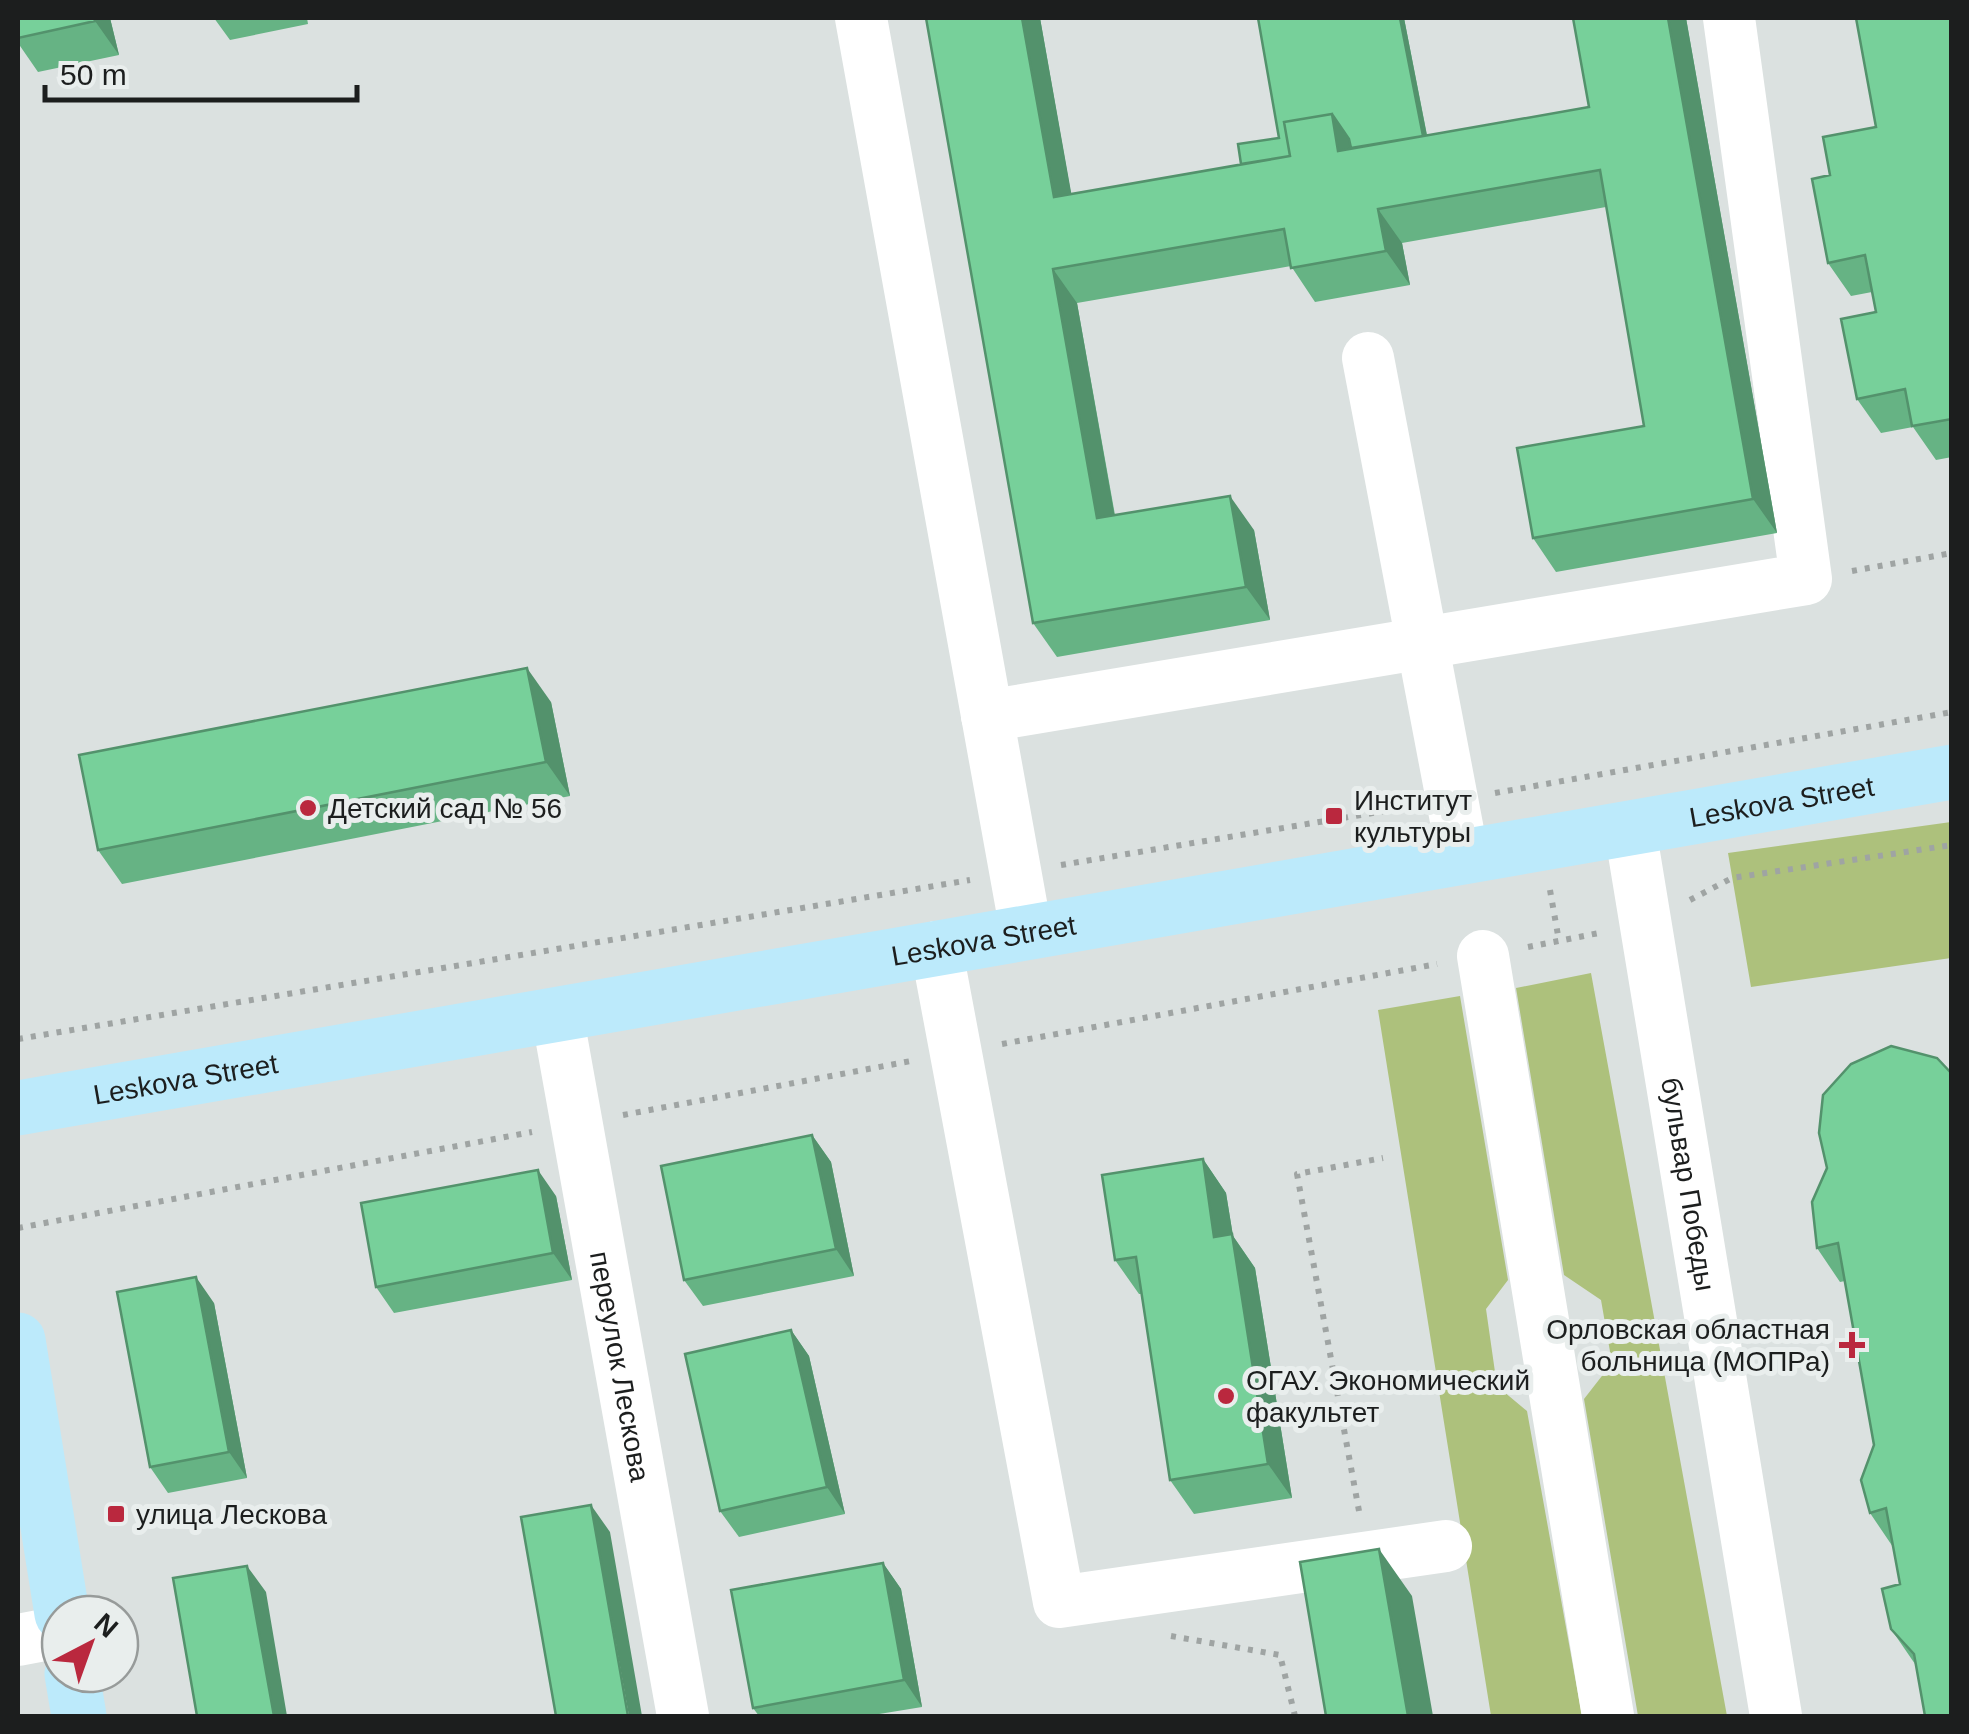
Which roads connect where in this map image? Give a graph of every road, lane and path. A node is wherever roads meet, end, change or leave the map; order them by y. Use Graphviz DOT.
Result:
graph roads {
  1 [pos="862,18"];
  2 [pos="1729,18"];
  3 [pos="1368,358"];
  4 [pos="1952,554"];
  5 [pos="1806,579"];
  6 [pos="1424,644"];
  7 [pos="988,716"];
  8 [pos="1952,772"];
  9 [pos="1630,829"];
  10 [pos="1952,845"];
  11 [pos="1463,857"];
  12 [pos="1644,924"];
  13 [pos="1026,931"];
  14 [pos="936,947"];
  15 [pos="1482,956"];
  16 [pos="557,1014"];
  17 [pos="956,1053"];
  18 [pos="18,1108"];
  19 [pos="576,1124"];
  20 [pos="1383,1158"];
  21 [pos="18,1228"];
  22 [pos="18,1340"];
  23 [pos="27,1462"];
  24 [pos="1446,1546"];
  25 [pos="1368,1556"];
  26 [pos="1112,1593"];
  27 [pos="57,1594"];
  28 [pos="683,1716"];
  29 [pos="1295,1716"];
  30 [pos="1608,1716"];
  31 [pos="1776,1716"];
  1 -- 7 [label="street"];
  2 -- 5 [label="street"];
  3 -- 6 [label="street"];
  4 -- 5 [label="path"];
  5 -- 6 [label="street"];
  6 -- 7 [label="street"];
  6 -- 11 [label="street"];
  7 -- 13 [label="street"];
  8 -- 9 [label="main road, Leskova Street"];
  9 -- 11 [label="main road, Leskova Street"];
  9 -- 12 [label="street, бульвар Победы"];
  10 -- 12 [label="path"];
  11 -- 13 [label="main road, Leskova Street"];
  12 -- 15 [label="path"];
  12 -- 31 [label="street, бульвар Победы"];
  13 -- 14 [label="main road, Leskova Street"];
  14 -- 16 [label="main road, Leskova Street"];
  14 -- 17 [label="street"];
  15 -- 17 [label="path"];
  15 -- 30 [label="street"];
  16 -- 18 [label="main road, Leskova Street"];
  16 -- 19 [label="street, переулок Лескова"];
  17 -- 19 [label="path"];
  17 -- 26 [label="street"];
  19 -- 21 [label="path"];
  19 -- 28 [label="street, переулок Лескова"];
  20 -- 25 [label="path"];
  22 -- 23 [label="main road"];
  23 -- 27 [label="main road"];
  24 -- 25 [label="street"];
  25 -- 26 [label="street"];
  26 -- 29 [label="path"];
}
